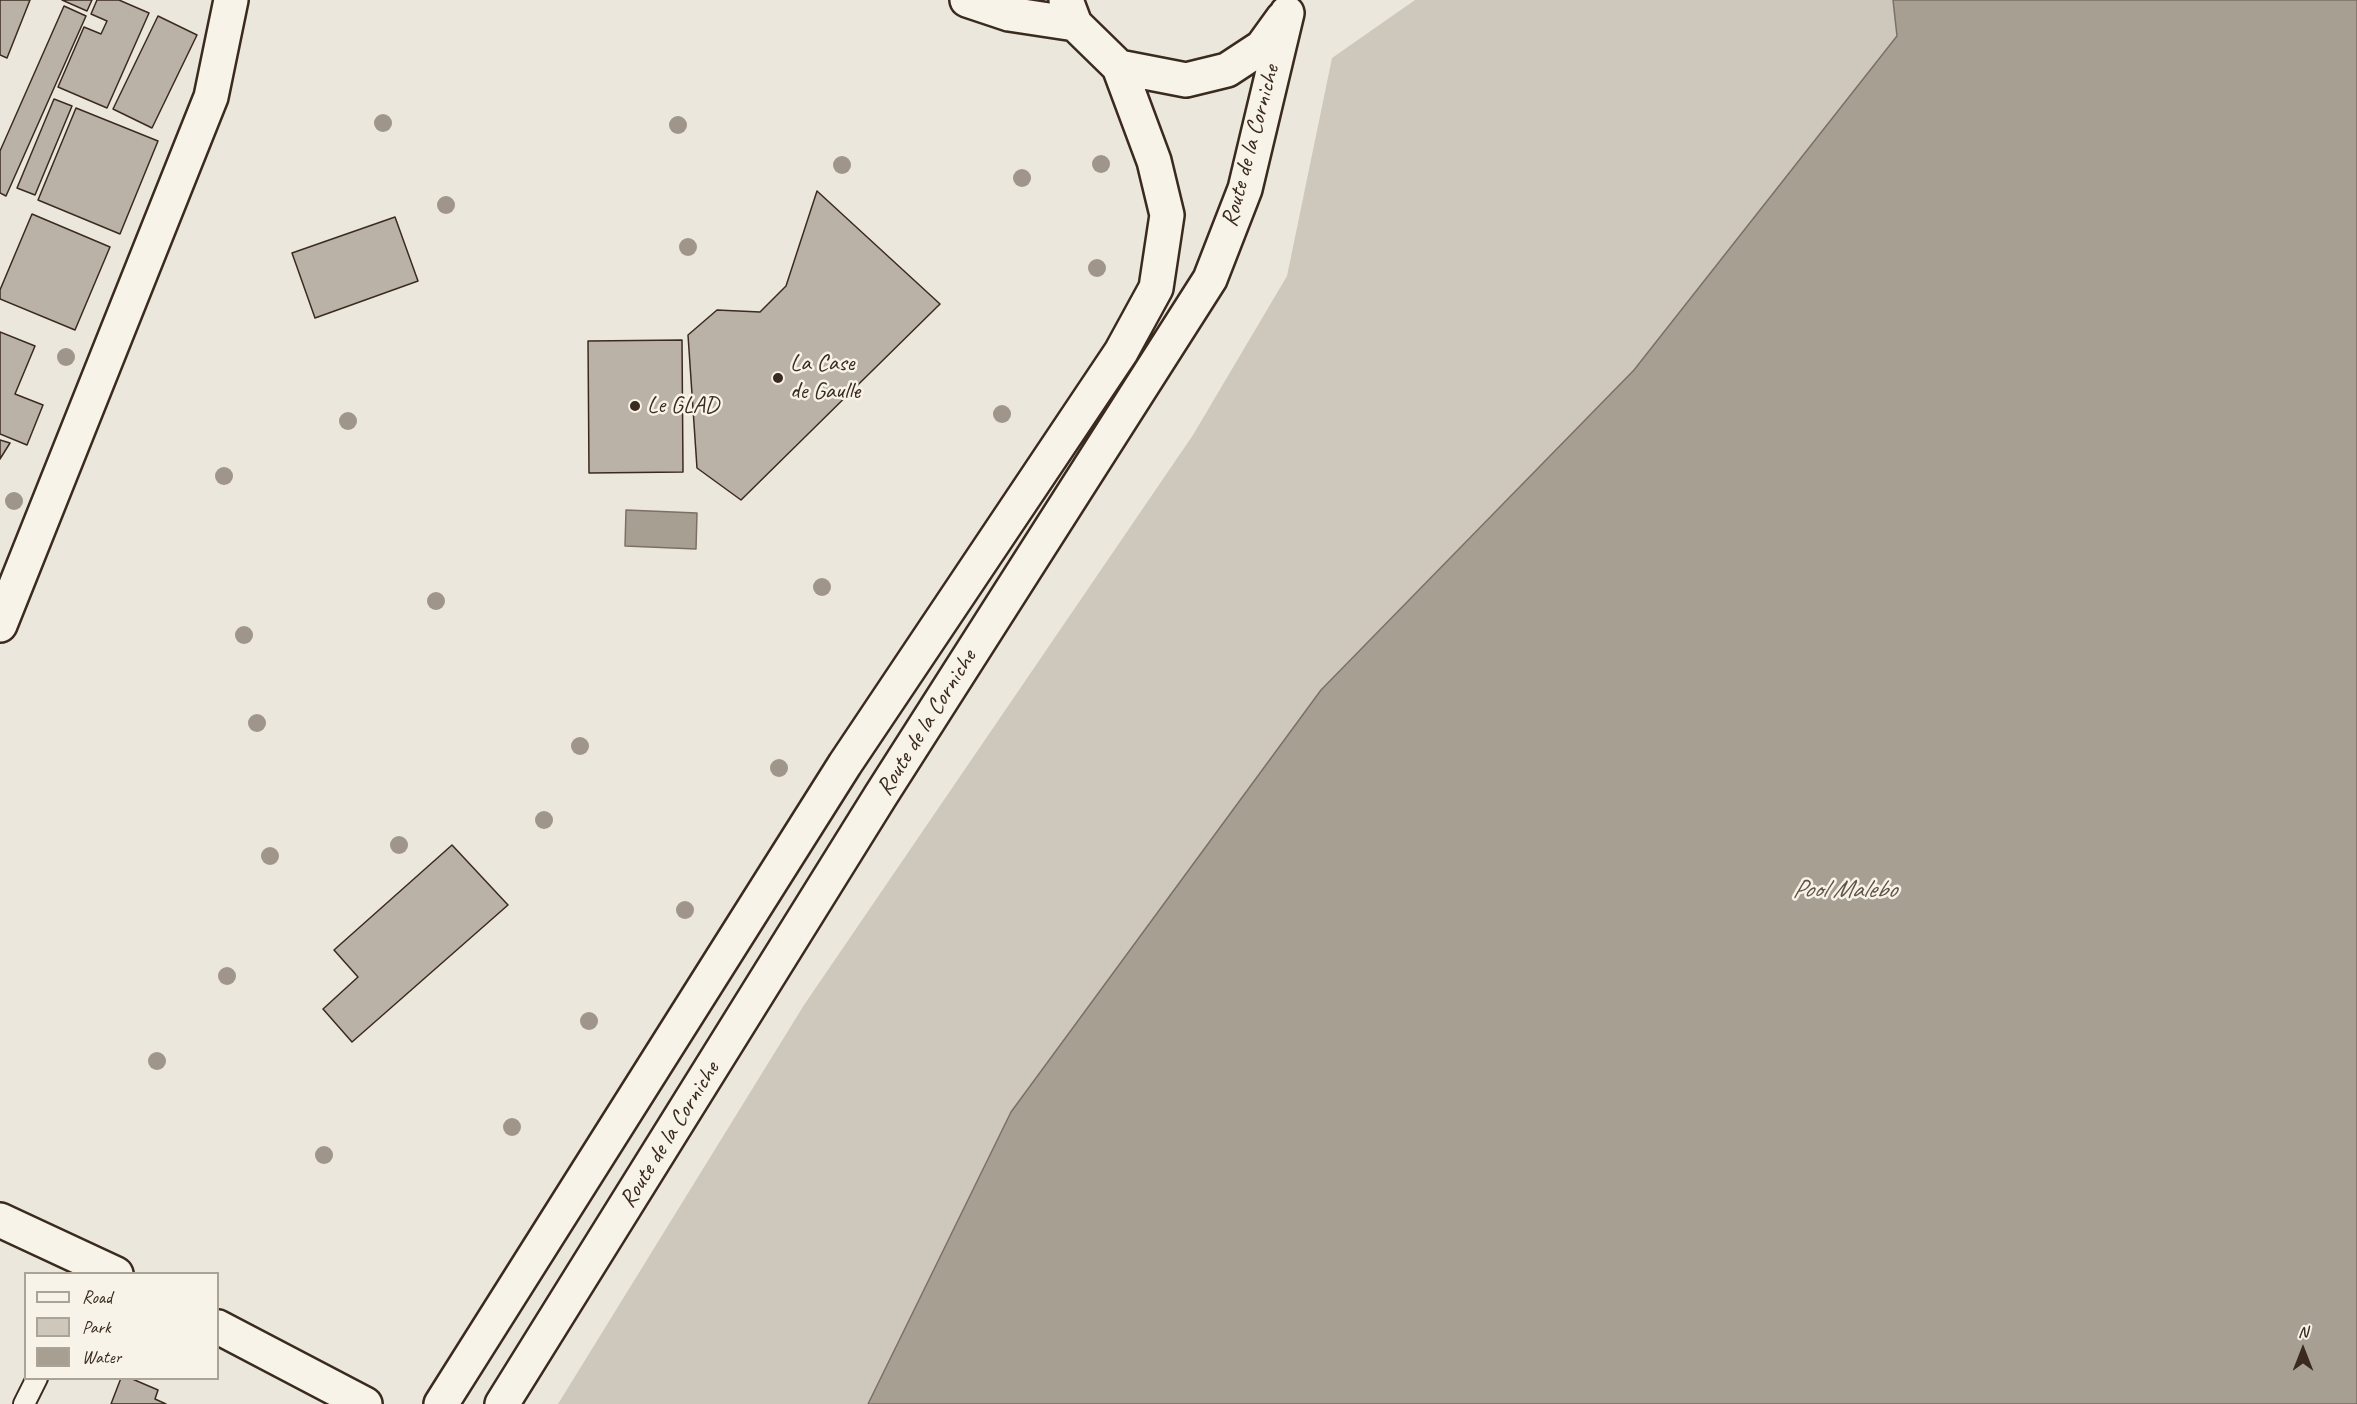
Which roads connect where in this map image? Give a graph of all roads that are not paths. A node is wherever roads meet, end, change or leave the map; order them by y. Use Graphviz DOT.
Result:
graph roads {
  1 [pos="231,0"];
  2 [pos="967,0"];
  3 [pos="1288,7"];
  4 [pos="1070,12"];
  5 [pos="1119,67"];
  6 [pos="0,625"];
  7 [pos="0,1220"];
  8 [pos="101,1270"];
  9 [pos="219,1328"];
  10 [pos="36,1380"];
  11 [pos="24,1404"];
  12 [pos="365,1404"];
  13 [pos="441,1404"];
  14 [pos="502,1404"];
  1 -- 6 [label="main road"];
  2 -- 4 [label="main road"];
  3 -- 5 [label="main road, Route de la Corniche"];
  3 -- 14 [label="main road, Route de la Corniche"];
  4 -- 5 [label="main road, Route de la Corniche"];
  5 -- 13 [label="main road, Route de la Corniche"];
  7 -- 8 [label="main road"];
  9 -- 12 [label="main road"];
  10 -- 11 [label="lane"];
}
